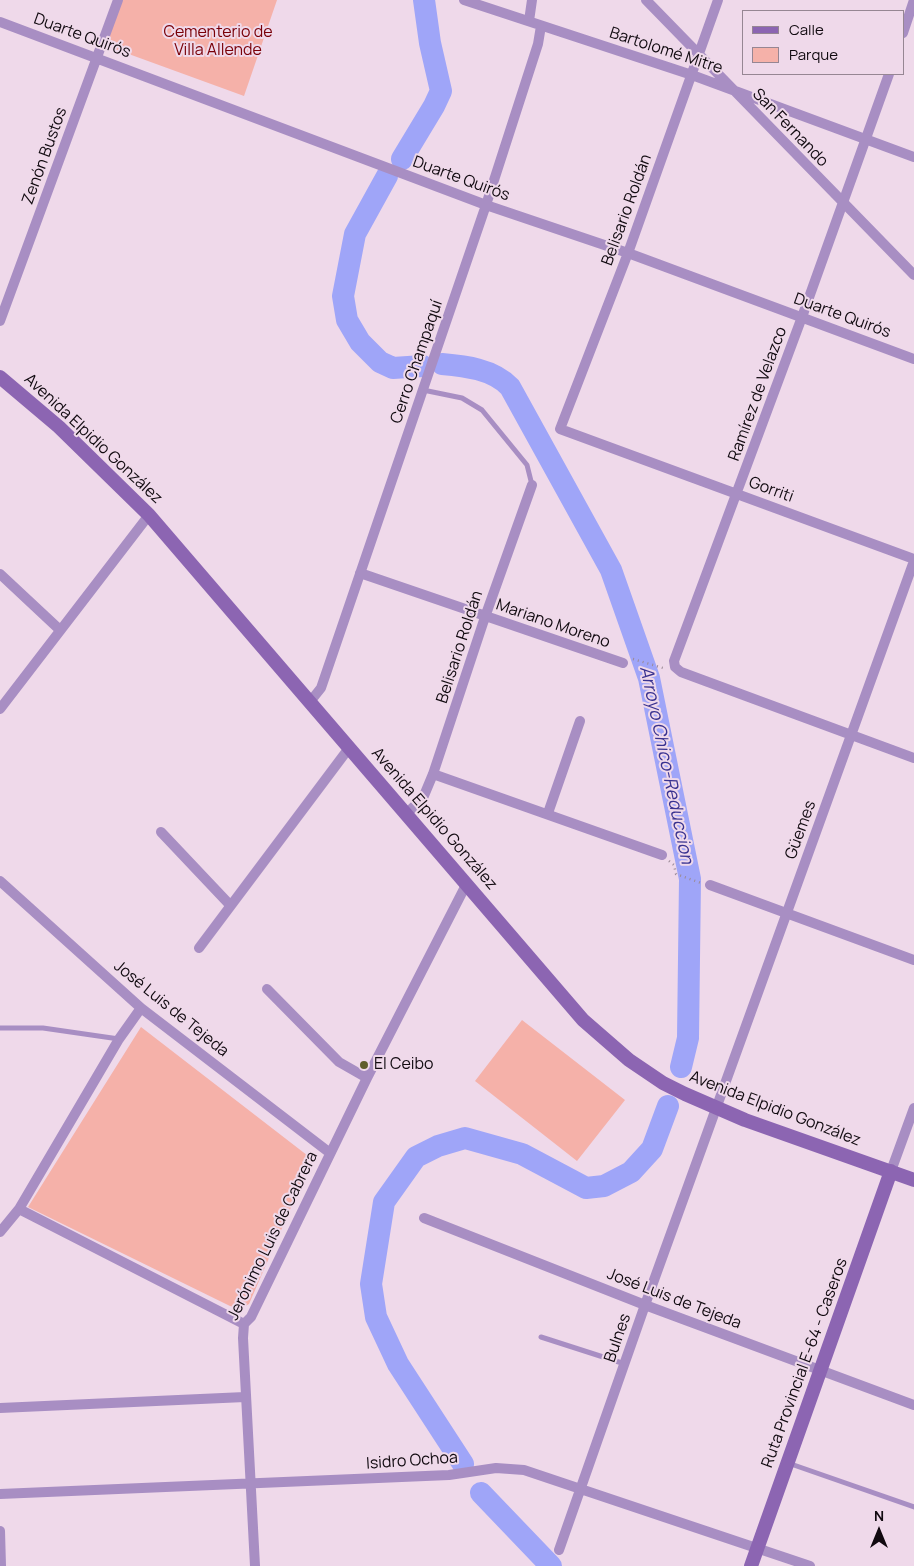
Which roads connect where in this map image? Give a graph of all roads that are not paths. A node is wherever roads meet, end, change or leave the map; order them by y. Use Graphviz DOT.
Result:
graph roads {
  1 [pos="118,0"];
  2 [pos="464,0"];
  3 [pos="532,0"];
  4 [pos="646,0"];
  5 [pos="718,0"];
  6 [pos="914,0"];
  7 [pos="530,21"];
  8 [pos="0,22"];
  9 [pos="541,26"];
  10 [pos="904,30"];
  11 [pos="699,52"];
  12 [pos="97,57"];
  13 [pos="692,74"];
  14 [pos="889,75"];
  15 [pos="732,88"];
  16 [pos="866,139"];
  17 [pos="914,157"];
  18 [pos="842,204"];
  19 [pos="486,205"];
  20 [pos="628,253"];
  21 [pos="914,275"];
  22 [pos="802,317"];
  23 [pos="0,321"];
  24 [pos="914,359"];
  25 [pos="0,377"];
  26 [pos="423,390"];
  27 [pos="560,429"];
  28 [pos="532,485"];
  29 [pos="737,493"];
  30 [pos="150,514"];
  31 [pos="914,560"];
  32 [pos="360,573"];
  33 [pos="0,574"];
  34 [pos="485,617"];
  35 [pos="60,630"];
  36 [pos="623,663"];
  37 [pos="309,702"];
  38 [pos="0,709"];
  39 [pos="580,721"];
  40 [pos="852,734"];
  41 [pos="349,748"];
  42 [pos="914,758"];
  43 [pos="434,774"];
  44 [pos="548,813"];
  45 [pos="407,814"];
  46 [pos="161,832"];
  47 [pos="662,855"];
  48 [pos="0,881"];
  49 [pos="467,883"];
  50 [pos="710,885"];
  51 [pos="230,905"];
  52 [pos="787,914"];
  53 [pos="199,948"];
  54 [pos="914,960"];
  55 [pos="267,988"];
  56 [pos="141,1008"];
  57 [pos="0,1028"];
  58 [pos="119,1039"];
  59 [pos="367,1078"];
  60 [pos="716,1108"];
  61 [pos="914,1108"];
  62 [pos="330,1153"];
  63 [pos="891,1171"];
  64 [pos="914,1180"];
  65 [pos="19,1209"];
  66 [pos="424,1218"];
  67 [pos="0,1232"];
  68 [pos="645,1305"];
  69 [pos="244,1324"];
  70 [pos="541,1337"];
  71 [pos="624,1364"];
  72 [pos="821,1370"];
  73 [pos="246,1397"];
  74 [pos="914,1405"];
  75 [pos="0,1408"];
  76 [pos="788,1462"];
  77 [pos="251,1484"];
  78 [pos="582,1488"];
  79 [pos="0,1494"];
  80 [pos="914,1507"];
  81 [pos="0,1531"];
  82 [pos="758,1548"];
  83 [pos="559,1550"];
  84 [pos="1,1566"];
  85 [pos="255,1566"];
  86 [pos="752,1566"];
  87 [pos="810,1566"];
  1 -- 12 [label="street, Zenón Bustos"];
  2 -- 7 [label="street, Bartolomé Mitre"];
  3 -- 7 [label="street"];
  4 -- 11 [label="street, San Fernando"];
  5 -- 11 [label="street, Belisario Roldán"];
  6 -- 10 [label="street"];
  7 -- 9 [label="street, Bartolomé Mitre"];
  8 -- 12 [label="street, Duarte Quirós"];
  9 -- 13 [label="street, Bartolomé Mitre"];
  9 -- 19 [label="street, Cerro Champaquí"];
  11 -- 13 [label="street, Belisario Roldán"];
  11 -- 15 [label="street, San Fernando"];
  12 -- 19 [label="street, Duarte Quirós"];
  12 -- 23 [label="street, Zenón Bustos"];
  13 -- 15 [label="street, Bartolomé Mitre"];
  13 -- 20 [label="street, Belisario Roldán"];
  14 -- 16 [label="street, Ramírez de Velazco"];
  15 -- 16 [label="street, Bartolomé Mitre"];
  15 -- 18 [label="street, San Fernando"];
  16 -- 17 [label="street, Bartolomé Mitre"];
  16 -- 18 [label="street, Ramírez de Velazco"];
  18 -- 21 [label="street, San Fernando"];
  18 -- 22 [label="street, Ramírez de Velazco"];
  19 -- 20 [label="street, Duarte Quirós"];
  19 -- 26 [label="street, Cerro Champaquí"];
  20 -- 22 [label="street, Duarte Quirós"];
  20 -- 27 [label="street, Belisario Roldán"];
  22 -- 24 [label="street, Duarte Quirós"];
  22 -- 29 [label="street, Ramírez de Velazco"];
  25 -- 30 [label="main road, Avenida Elpidio González"];
  26 -- 28 [label="lane"];
  26 -- 32 [label="street, Cerro Champaquí"];
  27 -- 29 [label="street, Gorriti"];
  28 -- 34 [label="street, Belisario Roldán"];
  29 -- 31 [label="street, Gorriti"];
  29 -- 40 [label="street, Ramírez de Velazco"];
  30 -- 35 [label="street"];
  30 -- 37 [label="main road, Avenida Elpidio González"];
  31 -- 40 [label="street, Güemes"];
  32 -- 34 [label="street, Mariano Moreno"];
  32 -- 37 [label="street, Cerro Champaquí"];
  33 -- 35 [label="street"];
  34 -- 36 [label="street, Mariano Moreno"];
  34 -- 43 [label="street, Belisario Roldán"];
  35 -- 38 [label="street"];
  37 -- 41 [label="main road, Avenida Elpidio González"];
  39 -- 44 [label="street"];
  40 -- 42 [label="street"];
  40 -- 52 [label="street, Güemes"];
  41 -- 45 [label="main road, Avenida Elpidio González"];
  41 -- 51 [label="street"];
  43 -- 44 [label="street"];
  43 -- 45 [label="street, Belisario Roldán"];
  44 -- 47 [label="street"];
  45 -- 49 [label="main road, Avenida Elpidio González"];
  46 -- 51 [label="street"];
  48 -- 56 [label="street, José Luis de Tejeda"];
  49 -- 59 [label="street, Jerónimo Luis de Cabrera"];
  49 -- 60 [label="main road, Avenida Elpidio González"];
  50 -- 52 [label="street"];
  51 -- 53 [label="street"];
  52 -- 54 [label="street"];
  52 -- 60 [label="street, Güemes"];
  55 -- 59 [label="street"];
  56 -- 58 [label="street"];
  56 -- 62 [label="street, José Luis de Tejeda"];
  57 -- 58 [label="lane"];
  58 -- 65 [label="street"];
  59 -- 62 [label="street, Jerónimo Luis de Cabrera"];
  60 -- 63 [label="main road, Avenida Elpidio González"];
  60 -- 68 [label="street, Bulnes"];
  61 -- 63 [label="street"];
  62 -- 69 [label="street, Jerónimo Luis de Cabrera"];
  63 -- 64 [label="main road, Avenida Elpidio González"];
  63 -- 72 [label="main road, Ruta Provincial E-64 - Caseros"];
  65 -- 67 [label="street"];
  65 -- 69 [label="street"];
  66 -- 68 [label="street, José Luis de Tejeda"];
  68 -- 71 [label="street, Bulnes"];
  68 -- 72 [label="street, José Luis de Tejeda"];
  69 -- 73 [label="street, Jerónimo Luis de Cabrera"];
  70 -- 71 [label="lane"];
  71 -- 78 [label="street, Bulnes"];
  72 -- 74 [label="street, José Luis de Tejeda"];
  72 -- 76 [label="main road, Ruta Provincial E-64 - Caseros"];
  73 -- 75 [label="street"];
  73 -- 77 [label="street, Jerónimo Luis de Cabrera"];
  76 -- 80 [label="lane"];
  76 -- 82 [label="main road, Ruta Provincial E-64 - Caseros"];
  77 -- 78 [label="street, Isidro Ochoa"];
  77 -- 79 [label="street, Isidro Ochoa"];
  77 -- 85 [label="street, Jerónimo Luis de Cabrera"];
  78 -- 82 [label="street, Isidro Ochoa"];
  78 -- 83 [label="street, Bulnes"];
  81 -- 84 [label="street"];
  82 -- 86 [label="main road, Ruta Provincial E-64 - Caseros"];
  82 -- 87 [label="street, Isidro Ochoa"];
}
